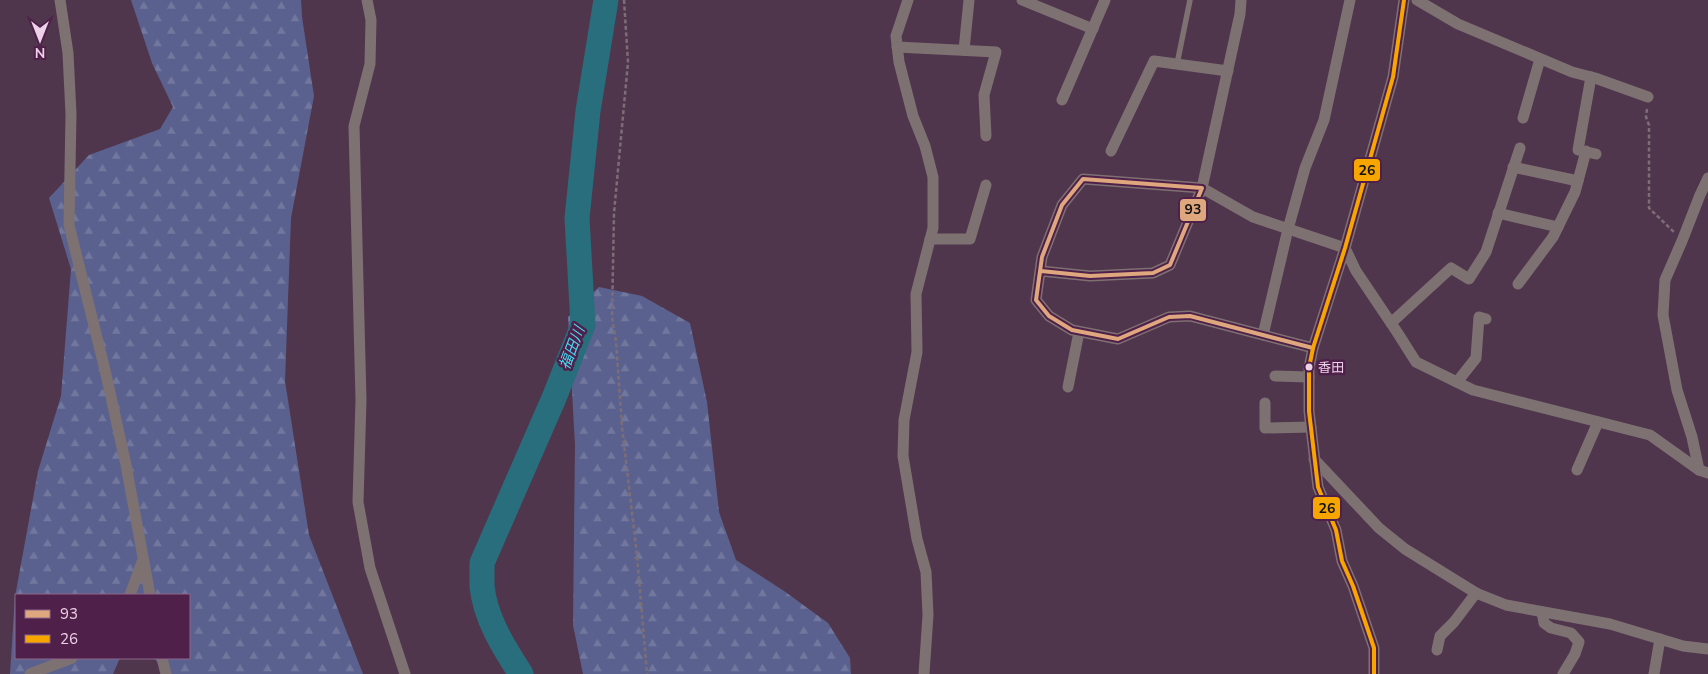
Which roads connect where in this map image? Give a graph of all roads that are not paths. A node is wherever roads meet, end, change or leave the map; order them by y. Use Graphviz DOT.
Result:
graph roads {
  1 [pos="60,0"];
  2 [pos="367,0"];
  3 [pos="908,0"];
  4 [pos="969,0"];
  5 [pos="1022,0"];
  6 [pos="1105,0"];
  7 [pos="1190,0"];
  8 [pos="1241,0"];
  9 [pos="1350,0"];
  10 [pos="1404,0"];
  11 [pos="1417,0"];
  12 [pos="1093,29"];
  13 [pos="897,47"];
  14 [pos="964,50"];
  15 [pos="1540,58"];
  16 [pos="1177,64"];
  17 [pos="1228,71"];
  18 [pos="1591,77"];
  19 [pos="1648,98"];
  20 [pos="1062,100"];
  21 [pos="1523,118"];
  22 [pos="986,136"];
  23 [pos="1520,148"];
  24 [pos="1111,151"];
  25 [pos="1513,167"];
  26 [pos="1708,178"];
  27 [pos="1578,182"];
  28 [pos="986,185"];
  29 [pos="1202,188"];
  30 [pos="1498,214"];
  31 [pos="1558,227"];
  32 [pos="1288,229"];
  33 [pos="930,238"];
  34 [pos="1345,248"];
  35 [pos="1040,271"];
  36 [pos="1518,284"];
  37 [pos="1486,319"];
  38 [pos="1391,324"];
  39 [pos="1080,332"];
  40 [pos="1263,335"];
  41 [pos="1313,348"];
  42 [pos="1275,376"];
  43 [pos="1309,377"];
  44 [pos="1457,382"];
  45 [pos="1068,386"];
  46 [pos="1264,403"];
  47 [pos="1598,422"];
  48 [pos="1311,427"];
  49 [pos="1314,459"];
  50 [pos="1577,470"];
  51 [pos="1704,471"];
  52 [pos="143,560"];
  53 [pos="1476,593"];
  54 [pos="130,594"];
  55 [pos="150,594"];
  56 [pos="1542,612"];
  57 [pos="1660,639"];
  58 [pos="1708,649"];
  59 [pos="1437,650"];
  60 [pos="69,659"];
  61 [pos="162,659"];
  62 [pos="30,674"];
  63 [pos="166,674"];
  64 [pos="405,674"];
  65 [pos="924,674"];
  66 [pos="1374,674"];
  67 [pos="1563,674"];
  68 [pos="1654,674"];
  1 -- 52 [label="street"];
  2 -- 64 [label="street"];
  3 -- 13 [label="street"];
  4 -- 14 [label="street"];
  5 -- 12 [label="street"];
  6 -- 12 [label="street"];
  7 -- 16 [label="lane"];
  8 -- 17 [label="street"];
  9 -- 32 [label="street"];
  10 -- 34 [label="street"];
  11 -- 15 [label="street"];
  12 -- 20 [label="street"];
  13 -- 14 [label="street"];
  13 -- 33 [label="street"];
  14 -- 22 [label="street"];
  15 -- 18 [label="street"];
  15 -- 21 [label="street"];
  16 -- 17 [label="street"];
  16 -- 24 [label="street"];
  17 -- 29 [label="street"];
  18 -- 19 [label="street"];
  18 -- 27 [label="street"];
  23 -- 25 [label="street"];
  25 -- 27 [label="street"];
  25 -- 30 [label="street"];
  26 -- 51 [label="street"];
  27 -- 31 [label="street"];
  28 -- 33 [label="street"];
  29 -- 32 [label="street"];
  29 -- 35 [label="street"];
  29 -- 35 [label="street"];
  30 -- 31 [label="street"];
  30 -- 38 [label="street"];
  31 -- 36 [label="street"];
  32 -- 34 [label="street"];
  32 -- 40 [label="street"];
  33 -- 65 [label="street"];
  34 -- 38 [label="street"];
  34 -- 41 [label="street"];
  35 -- 39 [label="street"];
  37 -- 44 [label="street"];
  38 -- 44 [label="street"];
  39 -- 40 [label="street"];
  39 -- 45 [label="street"];
  40 -- 41 [label="street"];
  41 -- 43 [label="street"];
  42 -- 43 [label="street"];
  43 -- 48 [label="street"];
  44 -- 47 [label="street"];
  46 -- 48 [label="street"];
  47 -- 50 [label="street"];
  47 -- 51 [label="street"];
  48 -- 49 [label="street"];
  49 -- 53 [label="street"];
  49 -- 66 [label="street"];
  52 -- 54 [label="street"];
  52 -- 55 [label="street"];
  53 -- 56 [label="street"];
  53 -- 59 [label="street"];
  56 -- 57 [label="street"];
  56 -- 67 [label="street"];
  57 -- 58 [label="street"];
  57 -- 68 [label="street"];
  60 -- 62 [label="street"];
  61 -- 63 [label="street"];
}
